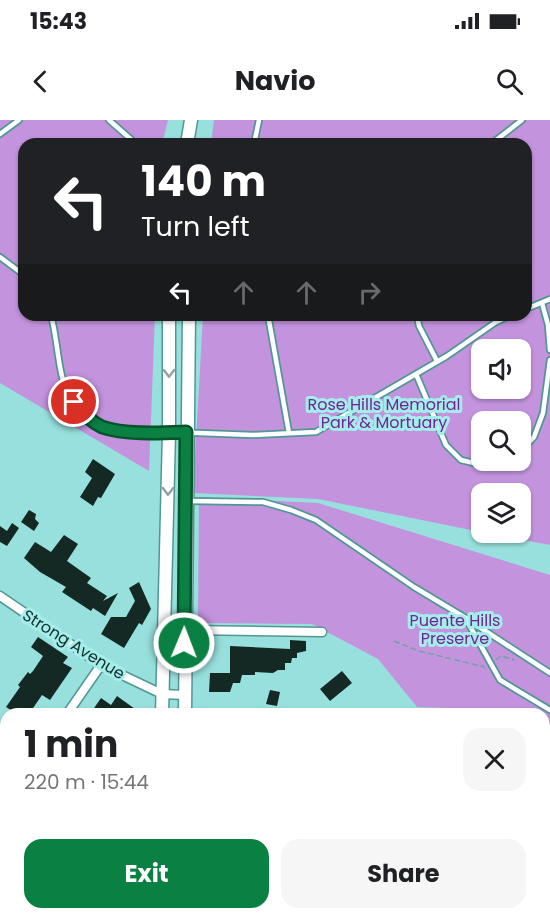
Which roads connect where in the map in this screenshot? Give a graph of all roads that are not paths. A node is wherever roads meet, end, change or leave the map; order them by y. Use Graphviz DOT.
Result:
graph roads {
  1 [pos="19,120"];
  2 [pos="109,120"];
  3 [pos="191,120"];
  4 [pos="259,120"];
  5 [pos="522,120"];
  6 [pos="0,134"];
  7 [pos="129,138"];
  8 [pos="188,138"];
  9 [pos="255,138"];
  10 [pos="499,138"];
  11 [pos="0,257"];
  12 [pos="18,270"];
  13 [pos="550,299"];
  14 [pos="542,303"];
  15 [pos="532,307"];
  16 [pos="53,321"];
  17 [pos="169,321"];
  18 [pos="189,321"];
  19 [pos="269,321"];
  20 [pos="418,321"];
  21 [pos="498,321"];
  22 [pos="550,350"];
  23 [pos="550,360"];
  24 [pos="437,362"];
  25 [pos="416,374"];
  26 [pos="169,432"];
  27 [pos="186,432"];
  28 [pos="289,433"];
  29 [pos="531,440"];
  30 [pos="471,462"];
  31 [pos="186,501"];
  32 [pos="0,596"];
  33 [pos="464,617"];
  34 [pos="185,630"];
  35 [pos="322,632"];
  36 [pos="101,665"];
  37 [pos="550,673"];
  38 [pos="162,694"];
  39 [pos="185,695"];
  40 [pos="71,708"];
  41 [pos="162,708"];
  42 [pos="185,708"];
  43 [pos="547,708"];
  1 -- 6 [label="lane"];
  2 -- 7 [label="lane"];
  3 -- 8 [label="main road"];
  4 -- 9 [label="lane"];
  5 -- 10 [label="lane"];
  11 -- 12 [label="lane"];
  13 -- 14 [label="lane"];
  14 -- 15 [label="lane"];
  14 -- 22 [label="lane"];
  16 -- 26 [label="lane"];
  17 -- 26 [label="main road, one-way"];
  18 -- 27 [label="main road"];
  19 -- 28 [label="lane"];
  20 -- 24 [label="lane"];
  21 -- 24 [label="lane"];
  23 -- 29 [label="lane"];
  24 -- 25 [label="lane"];
  25 -- 28 [label="lane"];
  25 -- 30 [label="lane"];
  26 -- 27 [label="lane"];
  26 -- 38 [label="main road, one-way"];
  27 -- 28 [label="lane"];
  27 -- 31 [label="main road"];
  31 -- 33 [label="lane"];
  31 -- 34 [label="main road"];
  32 -- 36 [label="street, Strong Avenue"];
  33 -- 37 [label="lane"];
  33 -- 43 [label="lane"];
  34 -- 35 [label="street"];
  34 -- 39 [label="main road"];
  36 -- 38 [label="street, Strong Avenue"];
  36 -- 40 [label="street"];
  38 -- 39 [label="street, Strong Avenue"];
  38 -- 41 [label="main road"];
  39 -- 42 [label="main road"];
}
